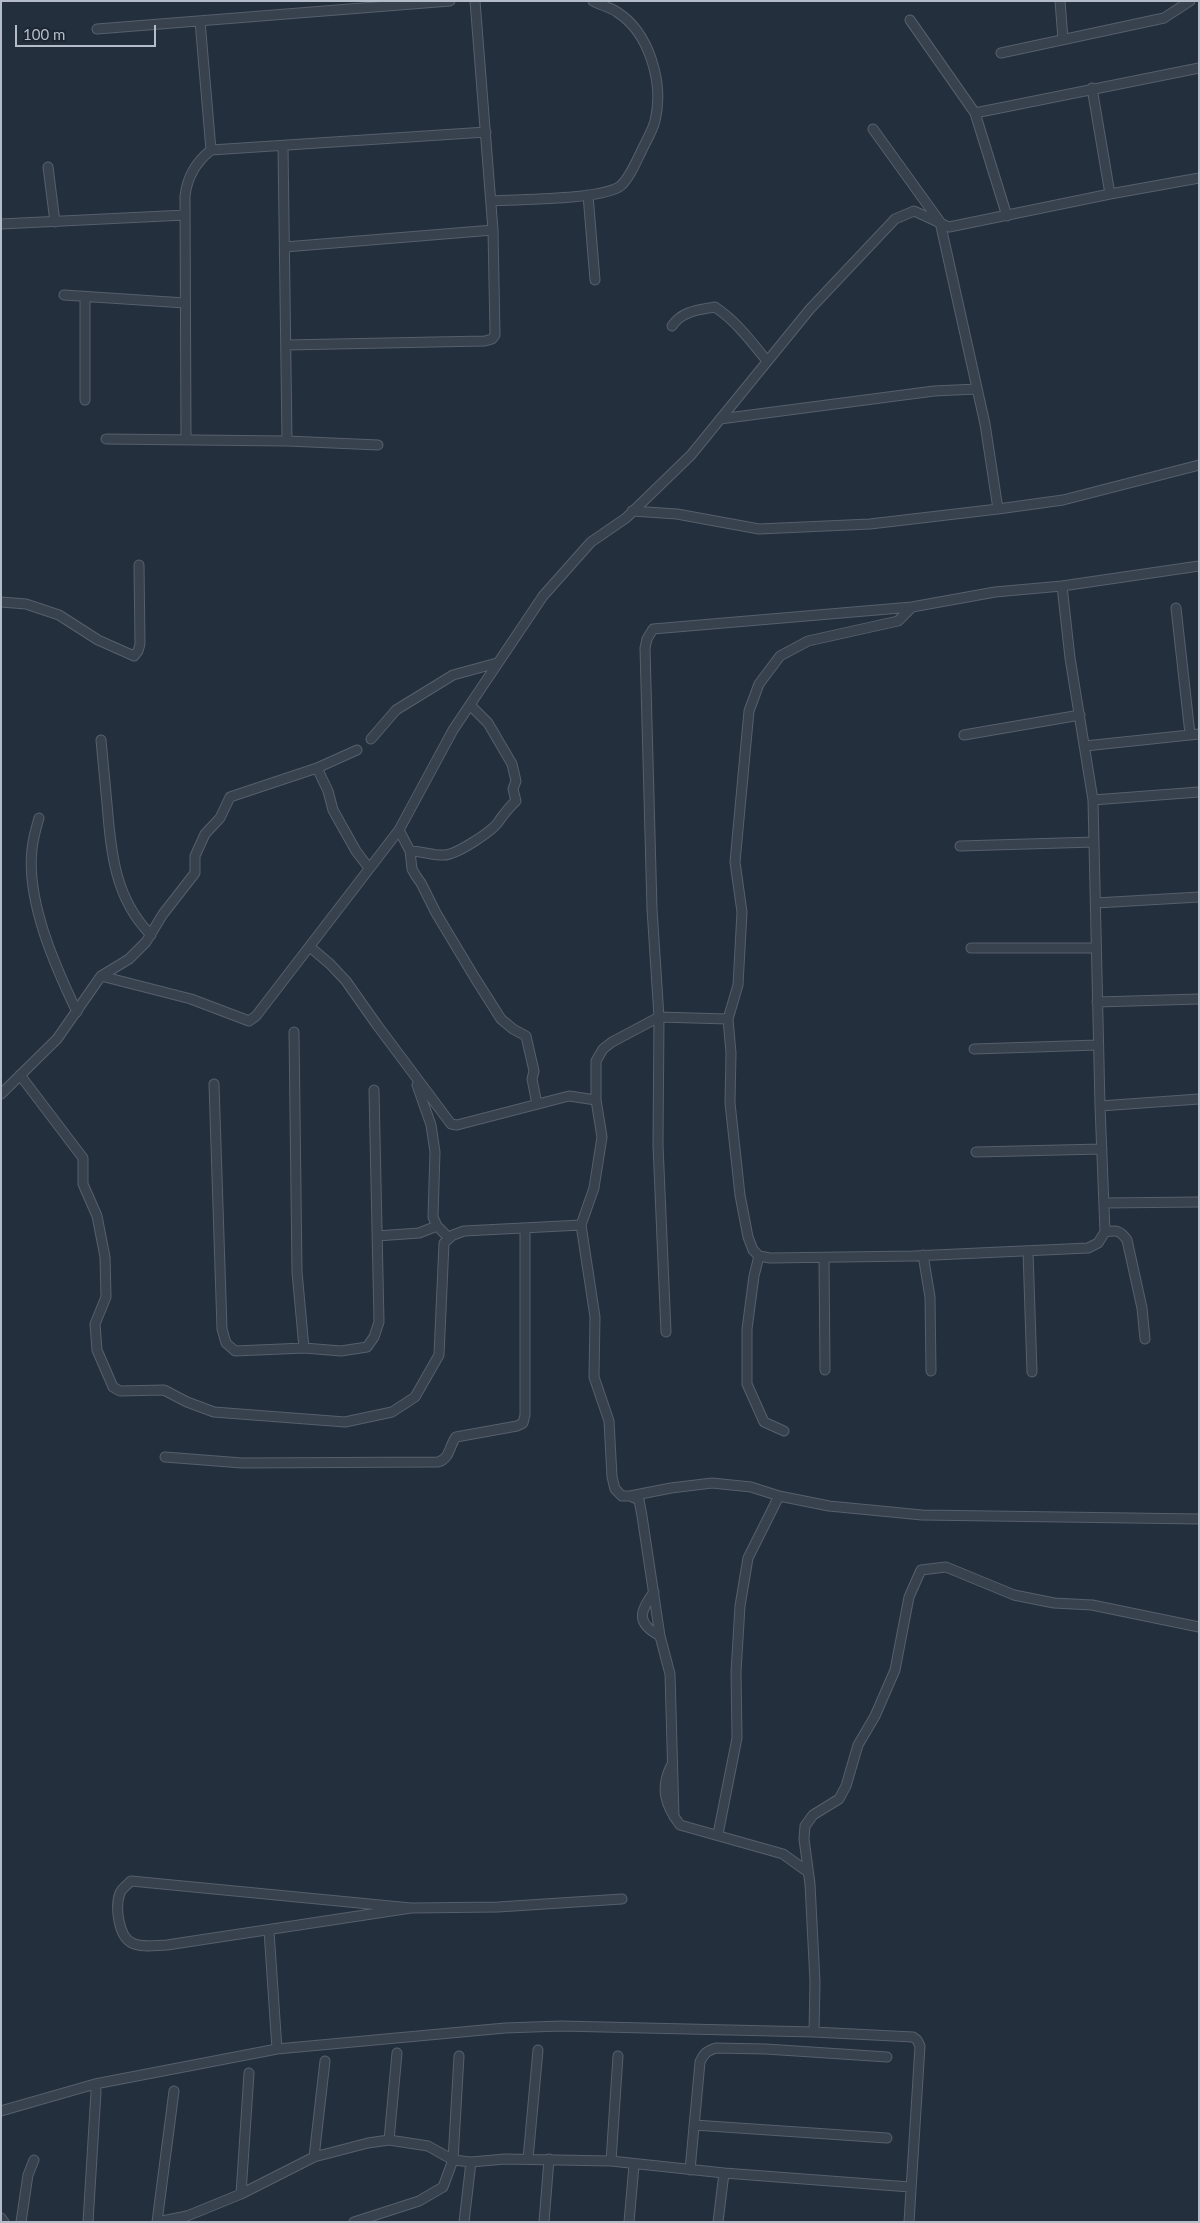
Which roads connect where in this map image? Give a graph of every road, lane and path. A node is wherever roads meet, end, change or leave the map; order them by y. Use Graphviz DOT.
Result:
graph roads {
  1 [pos="450,1"];
  2 [pos="475,1"];
  3 [pos="593,1"];
  4 [pos="1060,1"];
  5 [pos="1190,1"];
  6 [pos="910,20"];
  7 [pos="200,21"];
  8 [pos="97,29"];
  9 [pos="1063,39"];
  10 [pos="1001,53"];
  11 [pos="1199,68"];
  12 [pos="1092,88"];
  13 [pos="975,113"];
  14 [pos="873,129"];
  15 [pos="486,132"];
  16 [pos="283,146"];
  17 [pos="211,150"];
  18 [pos="48,167"];
  19 [pos="1199,178"];
  20 [pos="1110,194"];
  21 [pos="588,195"];
  22 [pos="491,201"];
  23 [pos="185,215"];
  24 [pos="1007,216"];
  25 [pos="55,222"];
  26 [pos="940,222"];
  27 [pos="1,224"];
  28 [pos="493,230"];
  29 [pos="285,247"];
  30 [pos="595,280"];
  31 [pos="64,295"];
  32 [pos="85,297"];
  33 [pos="185,303"];
  34 [pos="672,326"];
  35 [pos="286,345"];
  36 [pos="766,361"];
  37 [pos="977,389"];
  38 [pos="85,400"];
  39 [pos="720,419"];
  40 [pos="106,439"];
  41 [pos="186,440"];
  42 [pos="287,441"];
  43 [pos="378,445"];
  44 [pos="1199,465"];
  45 [pos="998,509"];
  46 [pos="632,511"];
  47 [pos="139,565"];
  48 [pos="1199,566"];
  49 [pos="1062,586"];
  50 [pos="1,602"];
  51 [pos="912,607"];
  52 [pos="1176,608"];
  53 [pos="497,663"];
  54 [pos="470,705"];
  55 [pos="1080,715"];
  56 [pos="1194,734"];
  57 [pos="964,735"];
  58 [pos="370,739"];
  59 [pos="101,740"];
  60 [pos="1085,746"];
  61 [pos="357,750"];
  62 [pos="317,768"];
  63 [pos="1199,792"];
  64 [pos="1093,800"];
  65 [pos="38,818"];
  66 [pos="399,830"];
  67 [pos="1094,842"];
  68 [pos="960,846"];
  69 [pos="410,850"];
  70 [pos="369,868"];
  71 [pos="1199,897"];
  72 [pos="1096,903"];
  73 [pos="151,935"];
  74 [pos="310,947"];
  75 [pos="971,948"];
  76 [pos="1096,948"];
  77 [pos="102,976"];
  78 [pos="1199,998"];
  79 [pos="1097,1002"];
  80 [pos="77,1012"];
  81 [pos="658,1017"];
  82 [pos="728,1019"];
  83 [pos="294,1032"];
  84 [pos="1098,1045"];
  85 [pos="974,1049"];
  86 [pos="410,1068"];
  87 [pos="20,1075"];
  88 [pos="214,1084"];
  89 [pos="374,1090"];
  90 [pos="1,1094"];
  91 [pos="1199,1099"];
  92 [pos="596,1100"];
  93 [pos="537,1104"];
  94 [pos="1100,1106"];
  95 [pos="1102,1149"];
  96 [pos="976,1152"];
  97 [pos="1199,1202"];
  98 [pos="1104,1203"];
  99 [pos="580,1225"];
  100 [pos="437,1226"];
  101 [pos="525,1228"];
  102 [pos="1105,1232"];
  103 [pos="377,1236"];
  104 [pos="449,1238"];
  105 [pos="1028,1252"];
  106 [pos="923,1254"];
  107 [pos="759,1256"];
  108 [pos="824,1258"];
  109 [pos="666,1332"];
  110 [pos="1145,1339"];
  111 [pos="304,1348"];
  112 [pos="825,1370"];
  113 [pos="931,1371"];
  114 [pos="1032,1372"];
  115 [pos="784,1431"];
  116 [pos="165,1457"];
  117 [pos="630,1496"];
  118 [pos="779,1496"];
  119 [pos="1199,1519"];
  120 [pos="654,1592"];
  121 [pos="1199,1627"];
  122 [pos="660,1636"];
  123 [pos="718,1834"];
  124 [pos="808,1872"];
  125 [pos="622,1899"];
  126 [pos="411,1908"];
  127 [pos="269,1931"];
  128 [pos="814,2032"];
  129 [pos="277,2050"];
  130 [pos="538,2050"];
  131 [pos="397,2053"];
  132 [pos="459,2056"];
  133 [pos="618,2056"];
  134 [pos="887,2057"];
  135 [pos="325,2061"];
  136 [pos="249,2073"];
  137 [pos="95,2084"];
  138 [pos="174,2091"];
  139 [pos="1,2111"];
  140 [pos="694,2125"];
  141 [pos="887,2138"];
  142 [pos="390,2140"];
  143 [pos="314,2157"];
  144 [pos="528,2159"];
  145 [pos="550,2159"];
  146 [pos="34,2160"];
  147 [pos="453,2160"];
  148 [pos="611,2161"];
  149 [pos="471,2162"];
  150 [pos="634,2165"];
  151 [pos="690,2170"];
  152 [pos="724,2173"];
  153 [pos="910,2187"];
  154 [pos="240,2194"];
  155 [pos="1,2218"];
  156 [pos="375,2218"];
  157 [pos="4,2222"];
  158 [pos="20,2222"];
  159 [pos="88,2222"];
  160 [pos="157,2222"];
  161 [pos="354,2222"];
  162 [pos="464,2222"];
  163 [pos="544,2222"];
  164 [pos="629,2222"];
  165 [pos="718,2222"];
  166 [pos="909,2222"];
  1 -- 7 [label="street"];
  2 -- 15 [label="street"];
  3 -- 21 [label="street"];
  4 -- 9 [label="street"];
  5 -- 9 [label="street"];
  6 -- 13 [label="street"];
  7 -- 8 [label="street"];
  7 -- 17 [label="street"];
  9 -- 10 [label="street"];
  11 -- 12 [label="street"];
  12 -- 13 [label="street"];
  12 -- 20 [label="street"];
  13 -- 24 [label="street"];
  14 -- 26 [label="street"];
  15 -- 16 [label="street"];
  15 -- 22 [label="street"];
  16 -- 17 [label="street"];
  16 -- 29 [label="street"];
  17 -- 23 [label="street"];
  18 -- 25 [label="street"];
  19 -- 20 [label="street"];
  20 -- 24 [label="street"];
  21 -- 22 [label="street"];
  21 -- 30 [label="street"];
  22 -- 28 [label="street"];
  23 -- 25 [label="street"];
  23 -- 33 [label="street"];
  24 -- 26 [label="street"];
  25 -- 27 [label="street"];
  26 -- 36 [label="street"];
  26 -- 37 [label="street"];
  28 -- 29 [label="street"];
  28 -- 35 [label="street"];
  29 -- 35 [label="street"];
  31 -- 32 [label="street"];
  32 -- 33 [label="street"];
  32 -- 38 [label="street"];
  33 -- 41 [label="street"];
  34 -- 36 [label="street"];
  35 -- 42 [label="street"];
  36 -- 39 [label="street"];
  37 -- 39 [label="street"];
  37 -- 45 [label="street"];
  39 -- 46 [label="street"];
  40 -- 41 [label="street"];
  41 -- 42 [label="street"];
  42 -- 43 [label="street"];
  44 -- 45 [label="street"];
  45 -- 46 [label="street"];
  46 -- 53 [label="street"];
  47 -- 50 [label="street"];
  48 -- 49 [label="street"];
  49 -- 51 [label="street"];
  49 -- 55 [label="street"];
  51 -- 81 [label="street"];
  51 -- 82 [label="street"];
  52 -- 56 [label="street"];
  53 -- 54 [label="street"];
  53 -- 58 [label="street"];
  54 -- 66 [label="street"];
  54 -- 69 [label="street"];
  55 -- 57 [label="street"];
  55 -- 60 [label="street"];
  56 -- 60 [label="street"];
  59 -- 73 [label="street"];
  60 -- 64 [label="street"];
  61 -- 62 [label="street"];
  62 -- 70 [label="street"];
  62 -- 73 [label="street"];
  63 -- 64 [label="street"];
  64 -- 67 [label="street"];
  65 -- 80 [label="street"];
  66 -- 69 [label="street"];
  66 -- 70 [label="street"];
  67 -- 68 [label="street"];
  67 -- 72 [label="street"];
  69 -- 93 [label="street"];
  70 -- 74 [label="street"];
  71 -- 72 [label="street"];
  72 -- 76 [label="street"];
  73 -- 77 [label="street"];
  74 -- 77 [label="street"];
  74 -- 86 [label="street"];
  75 -- 76 [label="street"];
  76 -- 79 [label="street"];
  77 -- 80 [label="street"];
  78 -- 79 [label="street"];
  79 -- 84 [label="street"];
  80 -- 87 [label="street"];
  81 -- 82 [label="street"];
  81 -- 92 [label="street"];
  81 -- 109 [label="street"];
  82 -- 107 [label="street"];
  83 -- 111 [label="street"];
  84 -- 85 [label="street"];
  84 -- 94 [label="street"];
  86 -- 93 [label="street"];
  86 -- 100 [label="street"];
  87 -- 90 [label="street"];
  87 -- 104 [label="street"];
  88 -- 111 [label="street"];
  89 -- 103 [label="street"];
  91 -- 94 [label="street"];
  92 -- 93 [label="street"];
  92 -- 99 [label="street"];
  94 -- 95 [label="street"];
  95 -- 96 [label="street"];
  95 -- 98 [label="street"];
  97 -- 98 [label="street"];
  98 -- 102 [label="street"];
  99 -- 101 [label="street"];
  99 -- 117 [label="street"];
  100 -- 103 [label="street"];
  100 -- 104 [label="street"];
  101 -- 104 [label="street"];
  101 -- 116 [label="street"];
  102 -- 105 [label="street"];
  102 -- 110 [label="street"];
  103 -- 111 [label="street"];
  105 -- 106 [label="street"];
  105 -- 114 [label="street"];
  106 -- 108 [label="street"];
  106 -- 113 [label="street"];
  107 -- 108 [label="street"];
  107 -- 115 [label="street"];
  108 -- 112 [label="street"];
  117 -- 118 [label="street"];
  117 -- 120 [label="street"];
  118 -- 119 [label="street"];
  118 -- 123 [label="street"];
  120 -- 122 [label="street"];
  120 -- 122 [label="street"];
  121 -- 124 [label="street"];
  122 -- 123 [label="street"];
  123 -- 124 [label="street"];
  124 -- 128 [label="street"];
  125 -- 126 [label="street"];
  126 -- 127 [label="street"];
  126 -- 127 [label="street"];
  127 -- 129 [label="street"];
  128 -- 129 [label="street"];
  128 -- 153 [label="street"];
  129 -- 137 [label="street"];
  130 -- 144 [label="street"];
  131 -- 142 [label="street"];
  132 -- 147 [label="street"];
  133 -- 148 [label="street"];
  134 -- 140 [label="street"];
  135 -- 143 [label="street"];
  136 -- 154 [label="street"];
  137 -- 139 [label="street"];
  137 -- 159 [label="street"];
  138 -- 160 [label="street"];
  140 -- 141 [label="street"];
  140 -- 151 [label="street"];
  142 -- 143 [label="street"];
  142 -- 147 [label="street"];
  143 -- 154 [label="street"];
  144 -- 145 [label="street"];
  144 -- 149 [label="street"];
  145 -- 148 [label="street"];
  145 -- 163 [label="street"];
  146 -- 158 [label="street"];
  147 -- 149 [label="street"];
  147 -- 156 [label="street"];
  148 -- 150 [label="street"];
  149 -- 162 [label="street"];
  150 -- 151 [label="street"];
  150 -- 164 [label="street"];
  151 -- 152 [label="street"];
  152 -- 153 [label="street"];
  152 -- 165 [label="street"];
  153 -- 166 [label="street"];
  154 -- 160 [label="street"];
  155 -- 157 [label="street"];
  156 -- 161 [label="street"];
}
